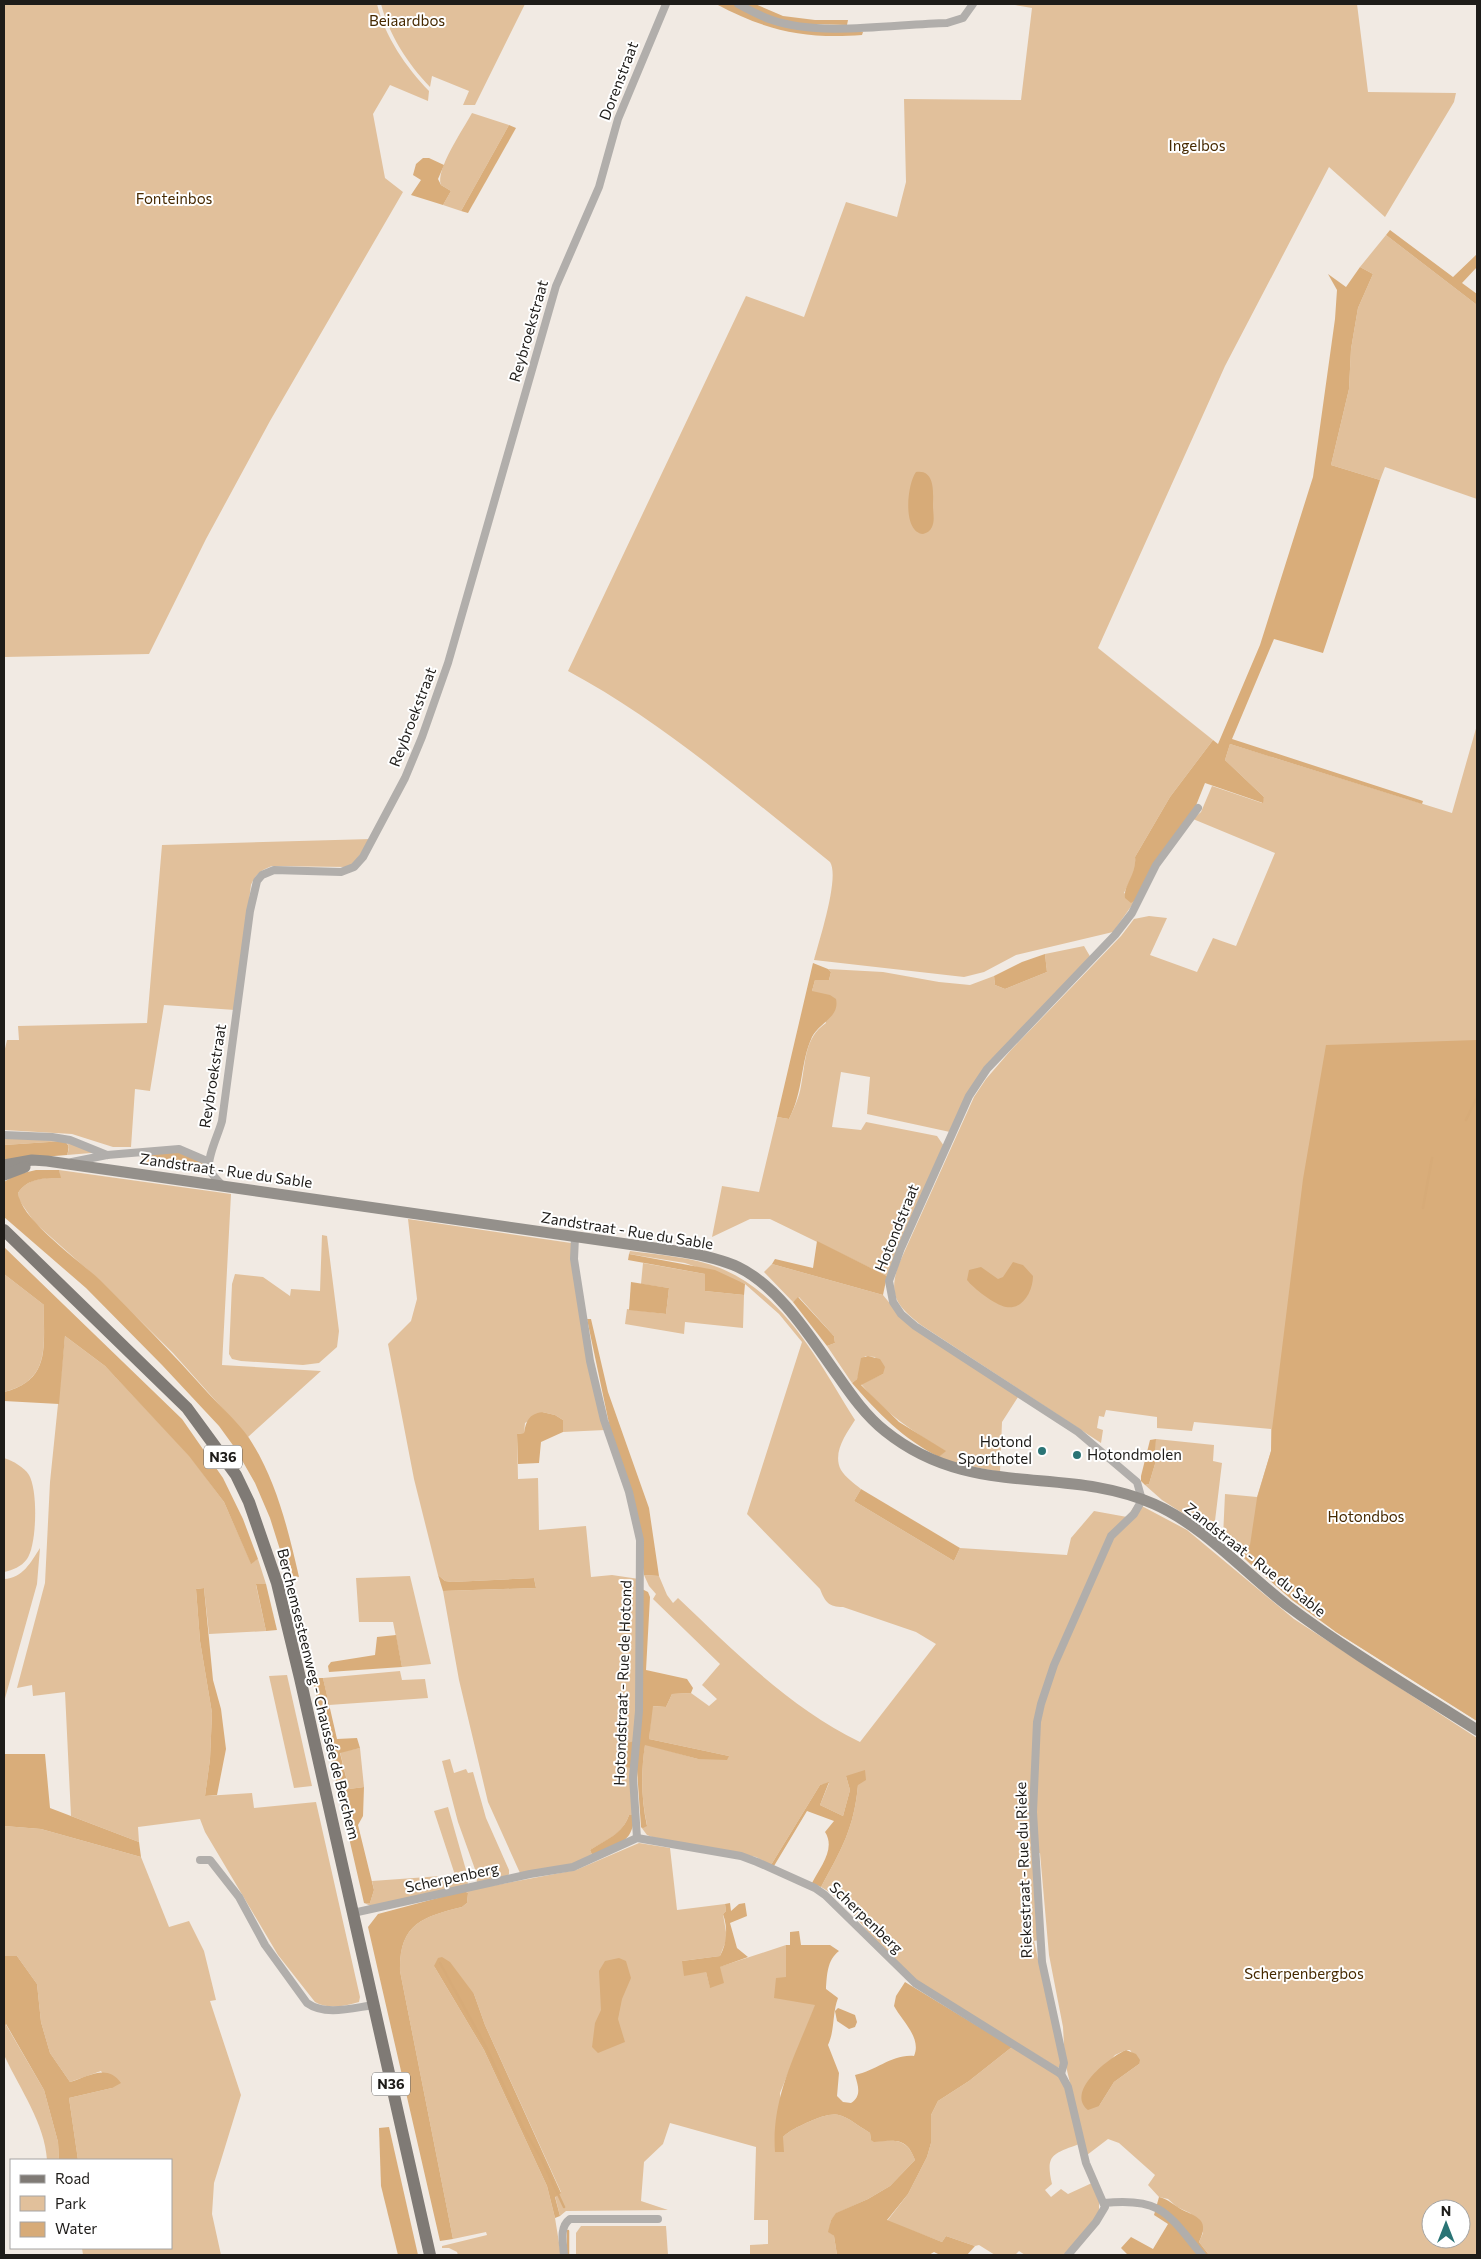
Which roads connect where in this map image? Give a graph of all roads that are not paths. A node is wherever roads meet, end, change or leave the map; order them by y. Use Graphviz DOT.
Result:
graph roads {
  1 [pos="666,4"];
  2 [pos="738,4"];
  3 [pos="973,4"];
  4 [pos="604,171"];
  5 [pos="1198,808"];
  6 [pos="4,1135"];
  7 [pos="107,1155"];
  8 [pos="207,1160"];
  9 [pos="65,1164"];
  10 [pos="4,1165"];
  11 [pos="4,1175"];
  12 [pos="223,1186"];
  13 [pos="4,1230"];
  14 [pos="575,1237"];
  15 [pos="1140,1504"];
  16 [pos="1477,1730"];
  17 [pos="636,1838"];
  18 [pos="200,1860"];
  19 [pos="353,1913"];
  20 [pos="374,2005"];
  21 [pos="1061,2074"];
  22 [pos="1104,2202"];
  23 [pos="658,2219"];
  24 [pos="430,2255"];
  25 [pos="564,2255"];
  26 [pos="1068,2255"];
  27 [pos="1202,2255"];
  1 -- 4 [label="street, Dorenstraat"];
  2 -- 3 [label="street"];
  4 -- 8 [label="street, Reybroekstraat"];
  5 -- 15 [label="street, Hotondstraat"];
  6 -- 7 [label="street"];
  7 -- 8 [label="street"];
  7 -- 9 [label="street"];
  8 -- 12 [label="street"];
  9 -- 10 [label="main road, Zandstraat - Rue du Sable"];
  9 -- 11 [label="main road, Zandstraat - Rue du Sable"];
  9 -- 12 [label="main road, Zandstraat - Rue du Sable"];
  12 -- 14 [label="main road, Zandstraat - Rue du Sable"];
  13 -- 19 [label="main road, Berchemsesteenweg - Chaussée de Berchem / N36"];
  14 -- 15 [label="main road, Zandstraat - Rue du Sable"];
  14 -- 17 [label="street, Hotondstraat - Rue de Hotond"];
  15 -- 16 [label="main road, Zandstraat - Rue du Sable"];
  15 -- 21 [label="street, Riekestraat - Rue du Rieke"];
  17 -- 19 [label="street, Scherpenberg"];
  17 -- 21 [label="street, Scherpenberg"];
  18 -- 20 [label="street"];
  19 -- 20 [label="main road, Berchemsesteenweg - Chaussée de Berchem / N36"];
  20 -- 24 [label="main road, Berchemsesteenweg - Chaussée de Berchem / N36"];
  21 -- 22 [label="street"];
  22 -- 26 [label="street"];
  22 -- 27 [label="street"];
  23 -- 25 [label="street"];
}
